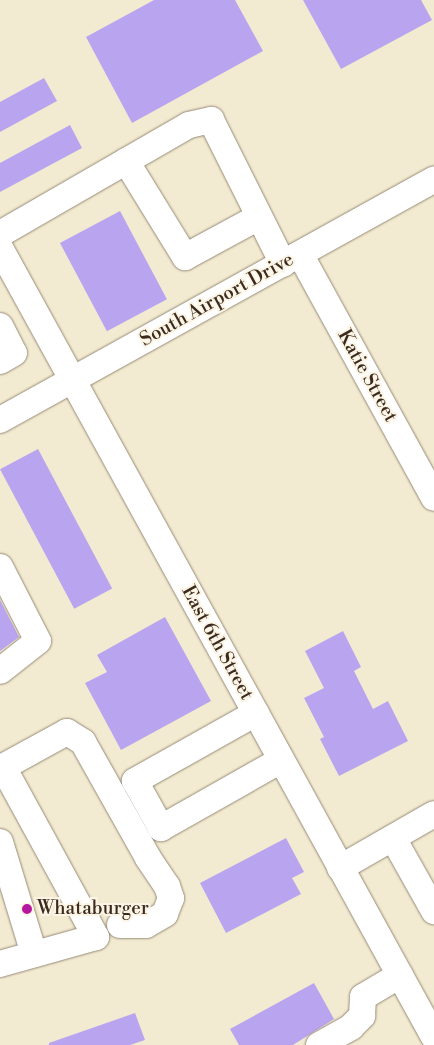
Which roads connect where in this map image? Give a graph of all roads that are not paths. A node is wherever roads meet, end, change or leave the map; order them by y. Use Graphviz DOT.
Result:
graph roads {
  1 [pos="126,161"];
  2 [pos="434,180"];
  3 [pos="259,217"];
  4 [pos="0,234"];
  5 [pos="0,248"];
  6 [pos="292,259"];
  7 [pos="9,285"];
  8 [pos="0,326"];
  9 [pos="0,362"];
  10 [pos="73,379"];
  11 [pos="0,420"];
  12 [pos="434,498"];
  13 [pos="0,567"];
  14 [pos="0,671"];
  15 [pos="256,713"];
  16 [pos="281,760"];
  17 [pos="1,767"];
  18 [pos="434,814"];
  19 [pos="393,838"];
  20 [pos="0,842"];
  21 [pos="340,868"];
  22 [pos="434,911"];
  23 [pos="96,937"];
  24 [pos="34,954"];
  25 [pos="0,964"];
  26 [pos="400,975"];
  27 [pos="430,1004"];
  28 [pos="434,1037"];
  29 [pos="319,1045"];
  1 -- 3 [label="street"];
  1 -- 3 [label="street, Katie Street"];
  1 -- 4 [label="street"];
  2 -- 6 [label="street, South Airport Drive"];
  3 -- 6 [label="street, Katie Street"];
  5 -- 7 [label="street, East 6th Street"];
  6 -- 10 [label="street, South Airport Drive"];
  6 -- 12 [label="street, Katie Street"];
  7 -- 10 [label="street, East 6th Street"];
  8 -- 9 [label="street"];
  10 -- 11 [label="street, South Airport Drive"];
  10 -- 15 [label="street, East 6th Street"];
  13 -- 14 [label="street"];
  15 -- 16 [label="street, East 6th Street"];
  15 -- 16 [label="street"];
  16 -- 21 [label="street, East 6th Street"];
  17 -- 23 [label="street"];
  17 -- 23 [label="street"];
  18 -- 19 [label="street"];
  19 -- 21 [label="street"];
  19 -- 22 [label="street"];
  20 -- 24 [label="street"];
  21 -- 26 [label="street, East 6th Street"];
  23 -- 24 [label="street"];
  24 -- 25 [label="street"];
  26 -- 27 [label="street, East 6th Street"];
  26 -- 29 [label="street"];
  27 -- 28 [label="street, East 6th Street"];
}
